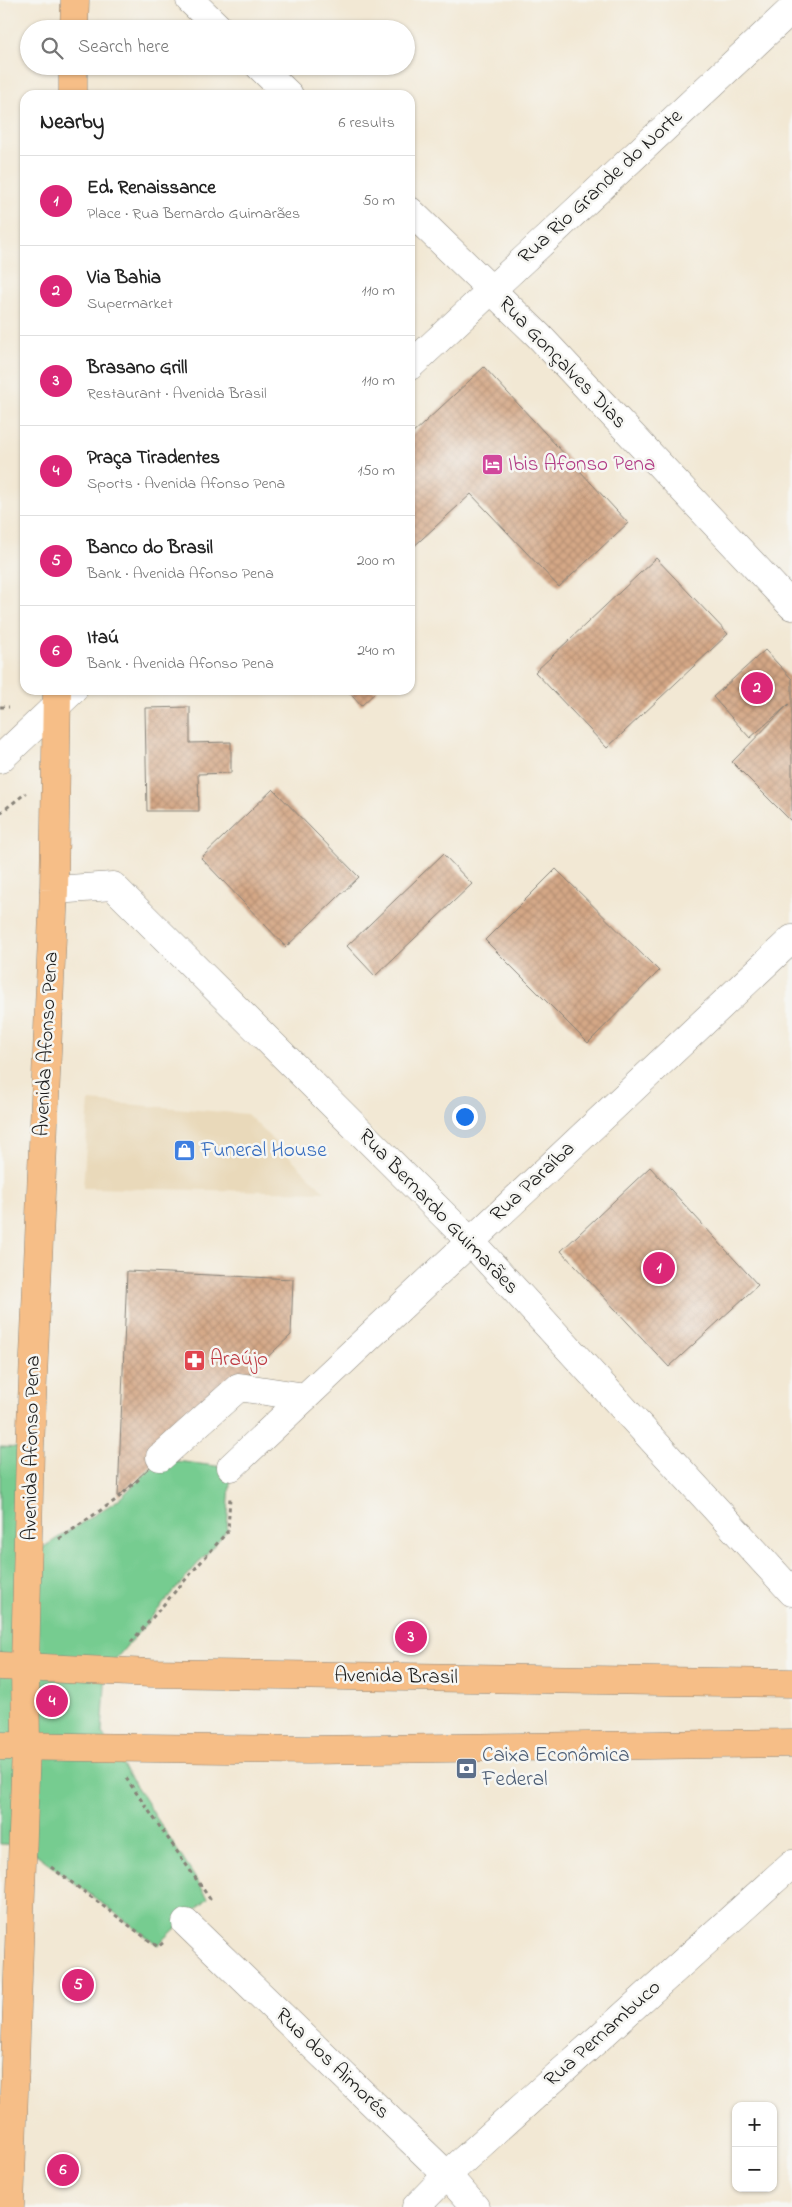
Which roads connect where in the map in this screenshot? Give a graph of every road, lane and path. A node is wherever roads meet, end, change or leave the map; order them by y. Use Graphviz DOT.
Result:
graph roads {
  1 [pos="75,0"];
  2 [pos="190,0"];
  3 [pos="792,9"];
  4 [pos="74,20"];
  5 [pos="211,20"];
  6 [pos="73,75"];
  7 [pos="268,75"];
  8 [pos="73,90"];
  9 [pos="284,90"];
  10 [pos="415,217"];
  11 [pos="482,298"];
  12 [pos="415,361"];
  13 [pos="792,606"];
  14 [pos="62,695"];
  15 [pos="0,760"];
  16 [pos="54,890"];
  17 [pos="792,939"];
  18 [pos="470,1241"];
  19 [pos="305,1397"];
  20 [pos="160,1457"];
  21 [pos="231,1467"];
  22 [pos="29,1560"];
  23 [pos="792,1592"];
  24 [pos="13,1666"];
  25 [pos="106,1670"];
  26 [pos="792,1683"];
  27 [pos="792,1742"];
  28 [pos="13,1746"];
  29 [pos="104,1746"];
  30 [pos="23,1846"];
  31 [pos="792,1864"];
  32 [pos="186,1923"];
  33 [pos="447,2175"];
  34 [pos="10,2207"];
  35 [pos="416,2207"];
  36 [pos="475,2207"];
  1 -- 4 [label="main road"];
  2 -- 5 [label="street"];
  3 -- 11 [label="street, Rua Rio Grande do Norte"];
  6 -- 8 [label="main road"];
  7 -- 9 [label="street"];
  10 -- 11 [label="street, Rua Gonçalves Dias"];
  11 -- 12 [label="street, Rua Rio Grande do Norte"];
  11 -- 13 [label="street, Rua Gonçalves Dias"];
  14 -- 15 [label="street"];
  14 -- 16 [label="main road, Avenida Afonso Pena"];
  16 -- 18 [label="street, Rua Bernardo Guimarães"];
  16 -- 22 [label="main road, Avenida Afonso Pena"];
  17 -- 18 [label="street, Rua Paraíba"];
  18 -- 19 [label="street, Rua Paraíba"];
  18 -- 23 [label="street, Rua Bernardo Guimarães"];
  19 -- 20 [label="street"];
  19 -- 21 [label="street, Rua Paraíba"];
  20 -- 22 [label="path"];
  21 -- 25 [label="path"];
  22 -- 24 [label="main road, Avenida Afonso Pena"];
  24 -- 25 [label="main road, Avenida Brasil"];
  24 -- 28 [label="main road, Avenida Afonso Pena"];
  25 -- 26 [label="main road, Avenida Brasil"];
  27 -- 29 [label="main road"];
  28 -- 29 [label="main road"];
  28 -- 30 [label="main road, Avenida Afonso Pena"];
  29 -- 32 [label="path"];
  30 -- 32 [label="path"];
  30 -- 34 [label="main road, Avenida Afonso Pena"];
  31 -- 33 [label="street, Rua Pernambuco"];
  32 -- 33 [label="street, Rua dos Aimorés"];
  33 -- 35 [label="street, Rua Pernambuco"];
  33 -- 36 [label="street, Rua dos Aimorés"];
}
